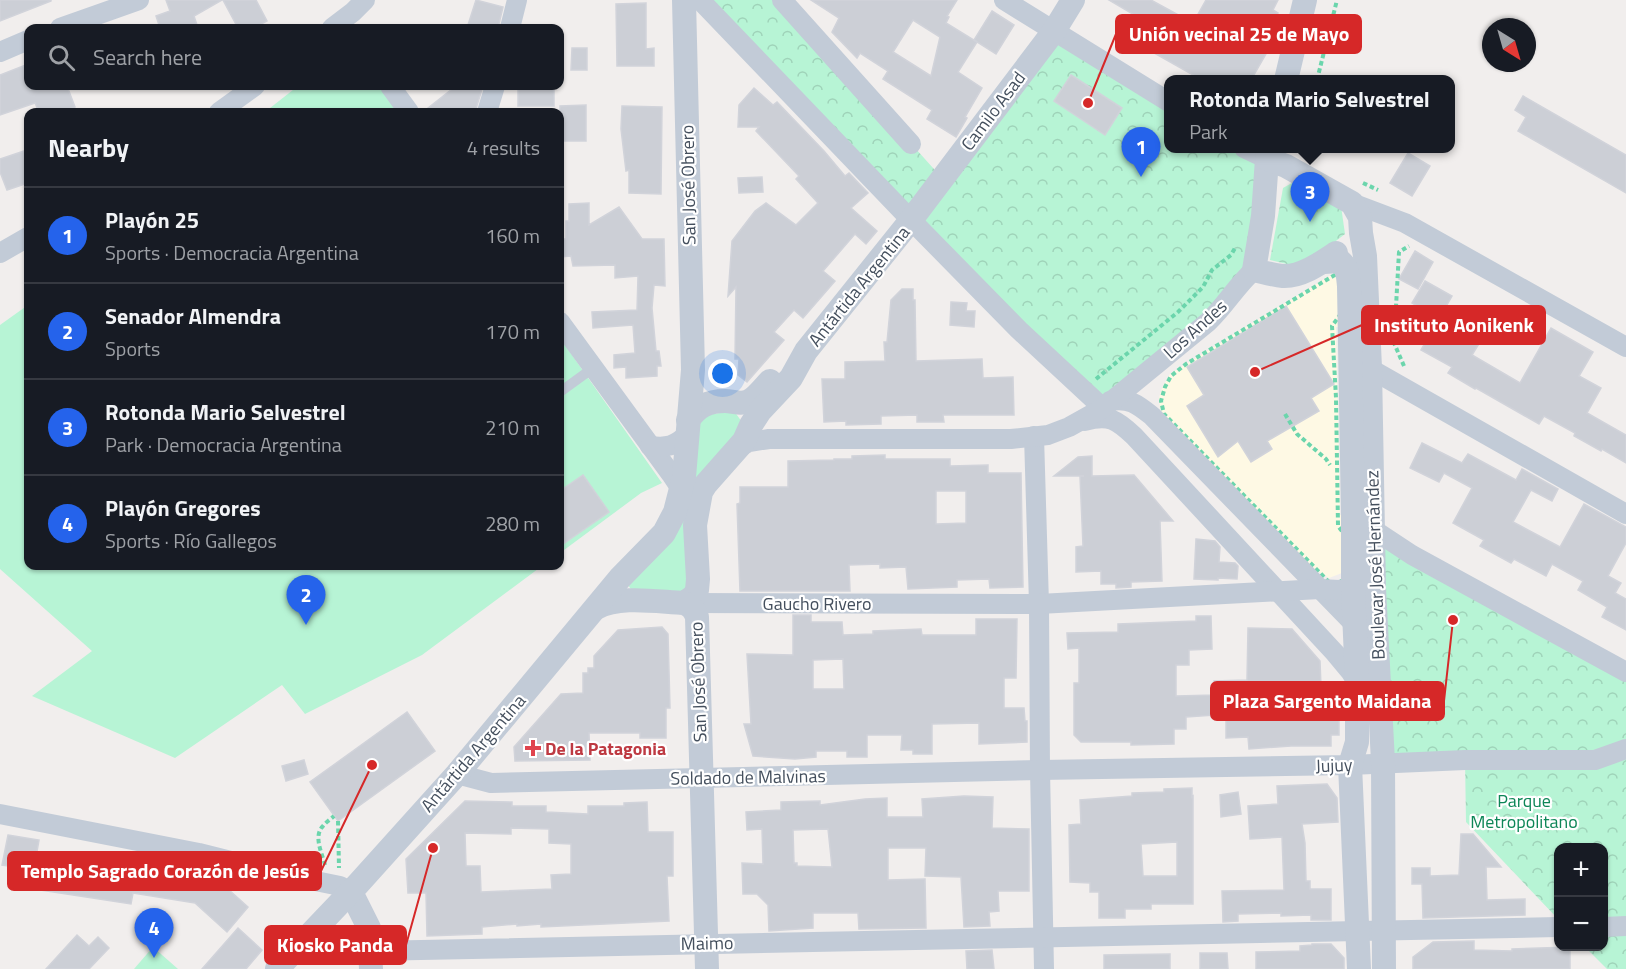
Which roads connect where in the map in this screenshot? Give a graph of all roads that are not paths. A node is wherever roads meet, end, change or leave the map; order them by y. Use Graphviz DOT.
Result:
graph roads {
  1 [pos="139,0"];
  2 [pos="365,0"];
  3 [pos="517,0"];
  4 [pos="684,0"];
  5 [pos="700,0"];
  6 [pos="782,0"];
  7 [pos="1004,0"];
  8 [pos="1072,0"];
  9 [pos="1305,0"];
  10 [pos="71,24"];
  11 [pos="337,24"];
  12 [pos="511,24"];
  13 [pos="1054,31"];
  14 [pos="24,42"];
  15 [pos="0,52"];
  16 [pos="1287,75"];
  17 [pos="249,90"];
  18 [pos="393,90"];
  19 [pos="494,90"];
  20 [pos="1164,99"];
  21 [pos="225,108"];
  22 [pos="406,108"];
  23 [pos="488,108"];
  24 [pos="911,144"];
  25 [pos="1268,154"];
  26 [pos="1352,203"];
  27 [pos="911,220"];
  28 [pos="1405,223"];
  29 [pos="1361,234"];
  30 [pos="24,239"];
  31 [pos="0,253"];
  32 [pos="1324,262"];
  33 [pos="1254,270"];
  34 [pos="564,328"];
  35 [pos="1626,347"];
  36 [pos="806,351"];
  37 [pos="1360,362"];
  38 [pos="593,368"];
  39 [pos="693,370"];
  40 [pos="1146,372"];
  41 [pos="564,389"];
  42 [pos="1116,399"];
  43 [pos="728,403"];
  44 [pos="1152,416"];
  45 [pos="1077,423"];
  46 [pos="688,428"];
  47 [pos="760,431"];
  48 [pos="1034,436"];
  49 [pos="1134,436"];
  50 [pos="650,446"];
  51 [pos="681,489"];
  52 [pos="1626,514"];
  53 [pos="1353,517"];
  54 [pos="1374,529"];
  55 [pos="1374,563"];
  56 [pos="624,589"];
  57 [pos="1320,589"];
  58 [pos="1353,589"];
  59 [pos="1278,592"];
  60 [pos="684,603"];
  61 [pos="1039,603"];
  62 [pos="596,608"];
  63 [pos="1354,624"];
  64 [pos="1377,662"];
  65 [pos="1626,672"];
  66 [pos="1357,682"];
  67 [pos="1626,749"];
  68 [pos="1383,762"];
  69 [pos="1350,765"];
  70 [pos="1040,770"];
  71 [pos="457,774"];
  72 [pos="702,778"];
  73 [pos="0,814"];
  74 [pos="339,887"];
  75 [pos="1626,926"];
  76 [pos="1554,927"];
  77 [pos="1608,927"];
  78 [pos="1357,930"];
  79 [pos="1383,930"];
  80 [pos="1044,937"];
  81 [pos="707,943"];
  82 [pos="370,949"];
  83 [pos="277,969"];
  84 [pos="707,969"];
  85 [pos="1044,969"];
  86 [pos="1359,969"];
  87 [pos="1384,969"];
  1 -- 10 [label="street"];
  2 -- 11 [label="street"];
  3 -- 12 [label="street"];
  4 -- 39 [label="street, San José Obrero"];
  5 -- 27 [label="street"];
  6 -- 24 [label="street"];
  7 -- 13 [label="street"];
  8 -- 13 [label="street, Camilo Asad"];
  9 -- 16 [label="street"];
  13 -- 20 [label="street"];
  13 -- 27 [label="street, Camilo Asad"];
  14 -- 15 [label="street"];
  17 -- 21 [label="street"];
  18 -- 22 [label="street"];
  19 -- 23 [label="street"];
  25 -- 26 [label="street"];
  25 -- 33 [label="street"];
  26 -- 28 [label="street"];
  26 -- 29 [label="street, Boulevar José Hernández"];
  27 -- 36 [label="street, Antártida Argentina"];
  27 -- 42 [label="street"];
  28 -- 29 [label="street"];
  28 -- 35 [label="street"];
  29 -- 32 [label="street"];
  29 -- 37 [label="street, Boulevar José Hernández"];
  30 -- 31 [label="street"];
  32 -- 33 [label="street"];
  32 -- 37 [label="street, Boulevar José Hernández"];
  33 -- 40 [label="street, Los Andes"];
  34 -- 38 [label="street"];
  36 -- 43 [label="street, Antártida Argentina"];
  36 -- 47 [label="street, Antártida Argentina"];
  37 -- 52 [label="street"];
  37 -- 53 [label="street, Boulevar José Hernández"];
  37 -- 54 [label="street, Boulevar José Hernández"];
  38 -- 41 [label="lane"];
  38 -- 50 [label="street"];
  39 -- 43 [label="street, San José Obrero"];
  39 -- 46 [label="street, San José Obrero"];
  40 -- 42 [label="street, Los Andes"];
  40 -- 44 [label="street"];
  42 -- 44 [label="street"];
  42 -- 45 [label="street, Los Andes"];
  42 -- 49 [label="street"];
  43 -- 46 [label="street, Antártida Argentina"];
  43 -- 47 [label="street"];
  44 -- 57 [label="street"];
  45 -- 48 [label="street, Los Andes"];
  45 -- 49 [label="street"];
  46 -- 50 [label="street"];
  46 -- 51 [label="street, San José Obrero"];
  47 -- 48 [label="street, Los Andes"];
  47 -- 60 [label="street, San José Obrero"];
  48 -- 61 [label="street"];
  49 -- 59 [label="street"];
  50 -- 51 [label="street"];
  51 -- 56 [label="street, San José Obrero"];
  53 -- 54 [label="street"];
  53 -- 58 [label="street, Boulevar José Hernández"];
  54 -- 55 [label="street, Boulevar José Hernández"];
  54 -- 65 [label="street"];
  55 -- 58 [label="street"];
  55 -- 64 [label="street, Boulevar José Hernández"];
  56 -- 60 [label="street, Gaucho Rivero"];
  56 -- 62 [label="street, Gaucho Rivero"];
  57 -- 58 [label="street, Gaucho Rivero"];
  57 -- 59 [label="street, Gaucho Rivero"];
  57 -- 63 [label="street"];
  58 -- 63 [label="street, Boulevar José Hernández"];
  59 -- 61 [label="street, Gaucho Rivero"];
  59 -- 66 [label="street"];
  60 -- 61 [label="street, Gaucho Rivero"];
  60 -- 72 [label="street, San José Obrero"];
  61 -- 70 [label="street"];
  62 -- 71 [label="street, Antártida Argentina"];
  63 -- 64 [label="street"];
  63 -- 66 [label="street, Boulevar José Hernández"];
  64 -- 68 [label="street, Boulevar José Hernández"];
  66 -- 69 [label="street, Boulevar José Hernández"];
  67 -- 68 [label="street, Jujuy"];
  68 -- 69 [label="street, Jujuy"];
  68 -- 79 [label="street, Boulevar José Hernández"];
  69 -- 70 [label="street, Jujuy"];
  69 -- 78 [label="street, Boulevar José Hernández"];
  70 -- 72 [label="street, Soldado de Malvinas"];
  70 -- 80 [label="street"];
  71 -- 72 [label="street, Soldado de Malvinas"];
  71 -- 74 [label="street, Antártida Argentina"];
  72 -- 81 [label="street, San José Obrero"];
  73 -- 74 [label="street"];
  74 -- 82 [label="street"];
  74 -- 83 [label="street, Antártida Argentina"];
  75 -- 77 [label="street"];
  76 -- 79 [label="street, Maimo"];
  78 -- 79 [label="street, Maimo"];
  78 -- 80 [label="street, Maimo"];
  78 -- 86 [label="street, Boulevar José Hernández"];
  79 -- 87 [label="street, Boulevar José Hernández"];
  80 -- 81 [label="street, Maimo"];
  80 -- 85 [label="street"];
  81 -- 82 [label="street, Maimo"];
  81 -- 84 [label="street, San José Obrero"];
}
